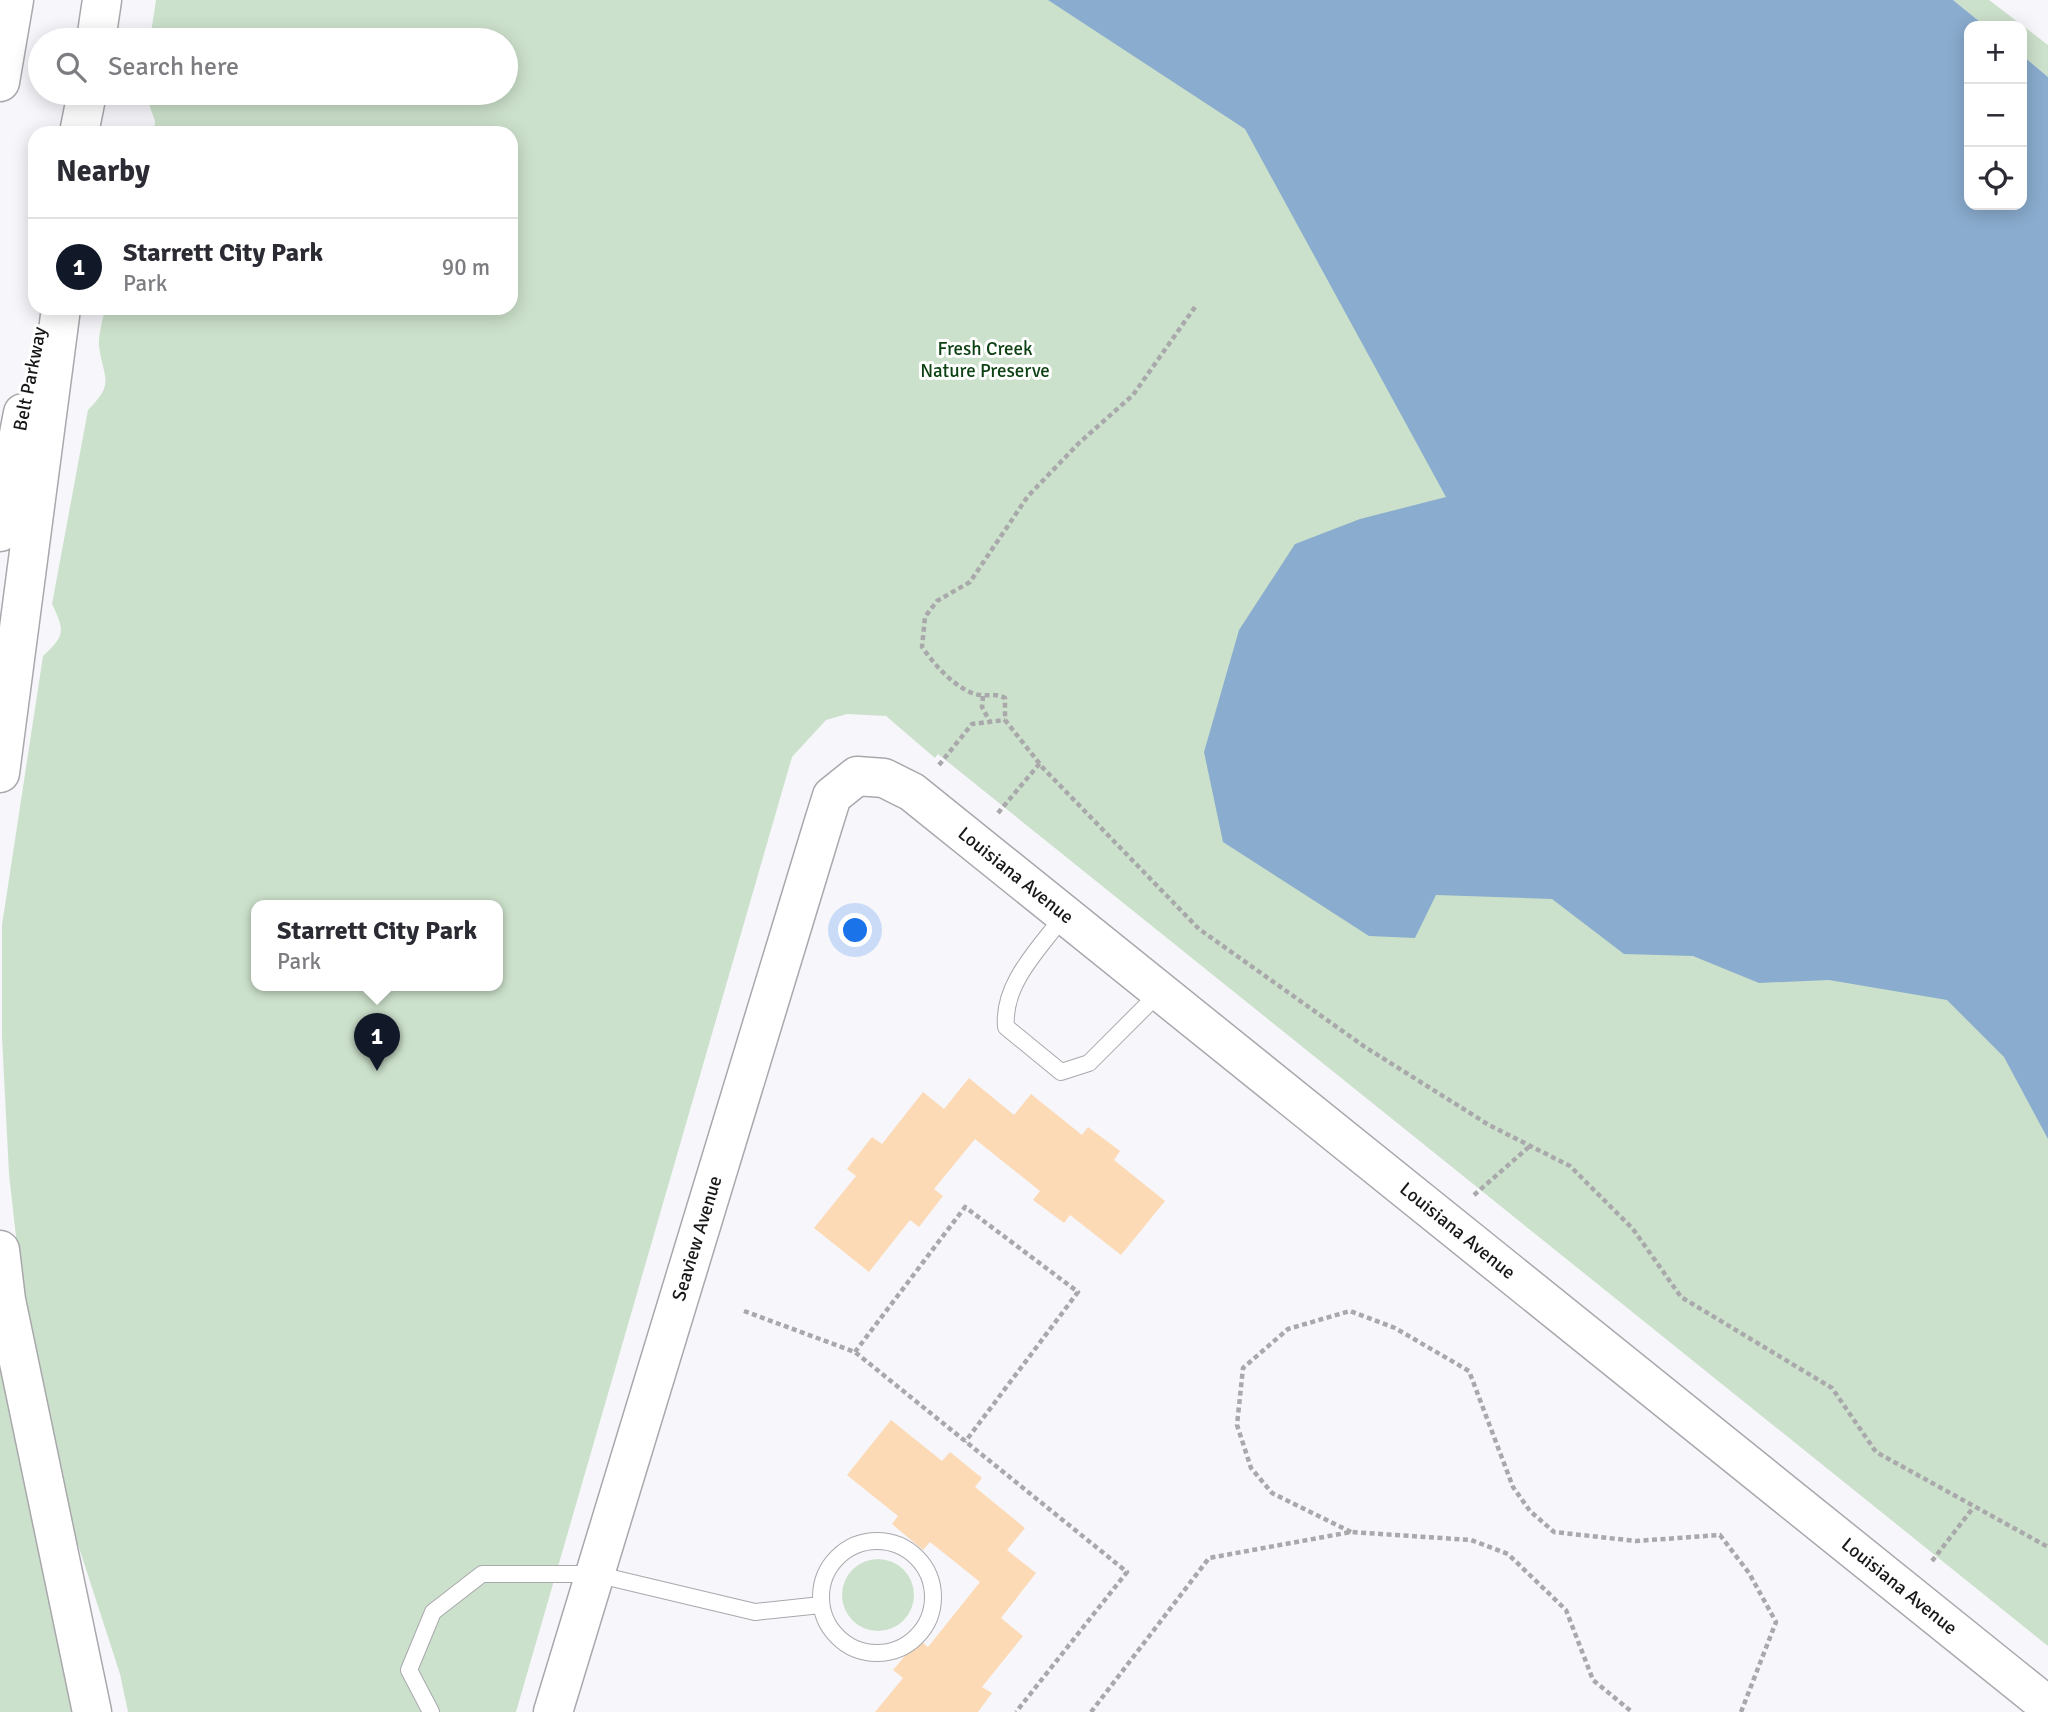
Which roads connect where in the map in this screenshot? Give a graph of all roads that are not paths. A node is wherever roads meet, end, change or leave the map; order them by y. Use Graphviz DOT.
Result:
graph roads {
  1 [pos="102,0"];
  2 [pos="14,3"];
  3 [pos="98,28"];
  4 [pos="0,69"];
  5 [pos="0,82"];
  6 [pos="86,105"];
  7 [pos="83,126"];
  8 [pos="43,315"];
  9 [pos="60,315"];
  10 [pos="0,532"];
  11 [pos="0,773"];
  12 [pos="858,776"];
  13 [pos="1065,914"];
  14 [pos="1161,990"];
  15 [pos="0,1250"];
  16 [pos="595,1574"];
  17 [pos="821,1605"];
  18 [pos="2048,1706"];
  19 [pos="92,1712"];
  20 [pos="431,1712"];
  21 [pos="553,1712"];
  1 -- 3 [label="main road"];
  2 -- 4 [label="main road"];
  2 -- 5 [label="main road"];
  6 -- 7 [label="main road"];
  8 -- 10 [label="main road, Belt Parkway"];
  9 -- 11 [label="main road"];
  12 -- 13 [label="main road, Louisiana Avenue"];
  12 -- 16 [label="main road, Seaview Avenue"];
  13 -- 14 [label="main road, Louisiana Avenue"];
  13 -- 14 [label="lane"];
  14 -- 18 [label="main road, Louisiana Avenue"];
  15 -- 19 [label="main road"];
  16 -- 17 [label="lane"];
  16 -- 20 [label="lane"];
  16 -- 21 [label="main road, Seaview Avenue"];
  17 -- 17 [label="lane"];
}
